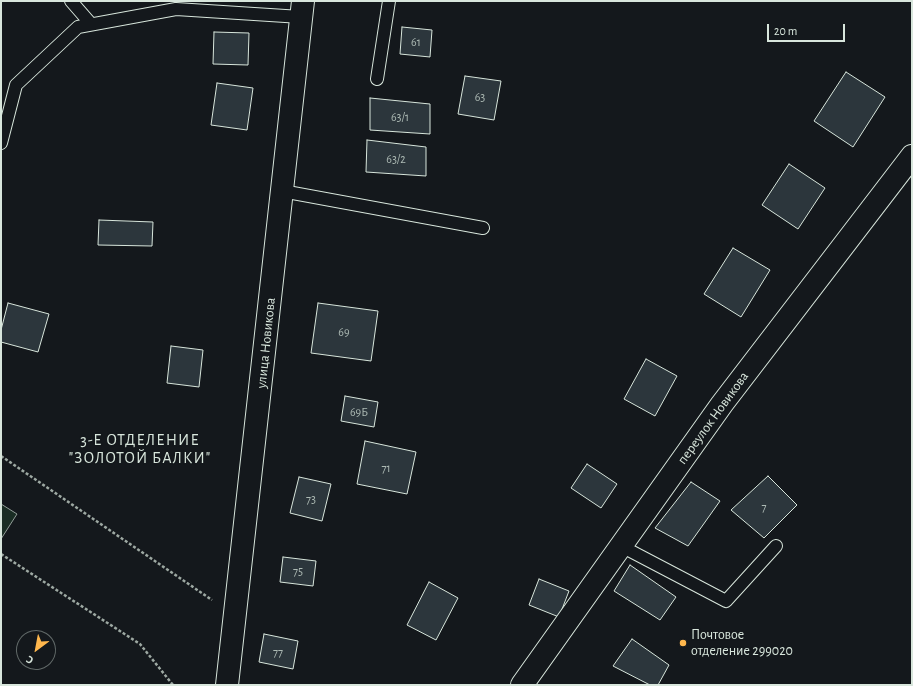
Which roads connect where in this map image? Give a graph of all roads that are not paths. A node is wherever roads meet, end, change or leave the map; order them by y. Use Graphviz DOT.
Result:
graph roads {
  1 [pos="71,1"];
  2 [pos="389,1"];
  3 [pos="302,9"];
  4 [pos="91,24"];
  5 [pos="376,79"];
  6 [pos="1,143"];
  7 [pos="912,156"];
  8 [pos="282,191"];
  9 [pos="483,228"];
  10 [pos="621,546"];
  11 [pos="776,546"];
  12 [pos="227,685"];
  13 [pos="522,685"];
  1 -- 4 [label="lane"];
  2 -- 5 [label="lane"];
  3 -- 4 [label="lane"];
  3 -- 8 [label="main road, улица Новикова"];
  4 -- 6 [label="lane"];
  7 -- 10 [label="main road, переулок Новикова"];
  8 -- 9 [label="lane"];
  8 -- 12 [label="main road, улица Новикова"];
  10 -- 11 [label="lane"];
  10 -- 13 [label="main road, переулок Новикова"];
}
